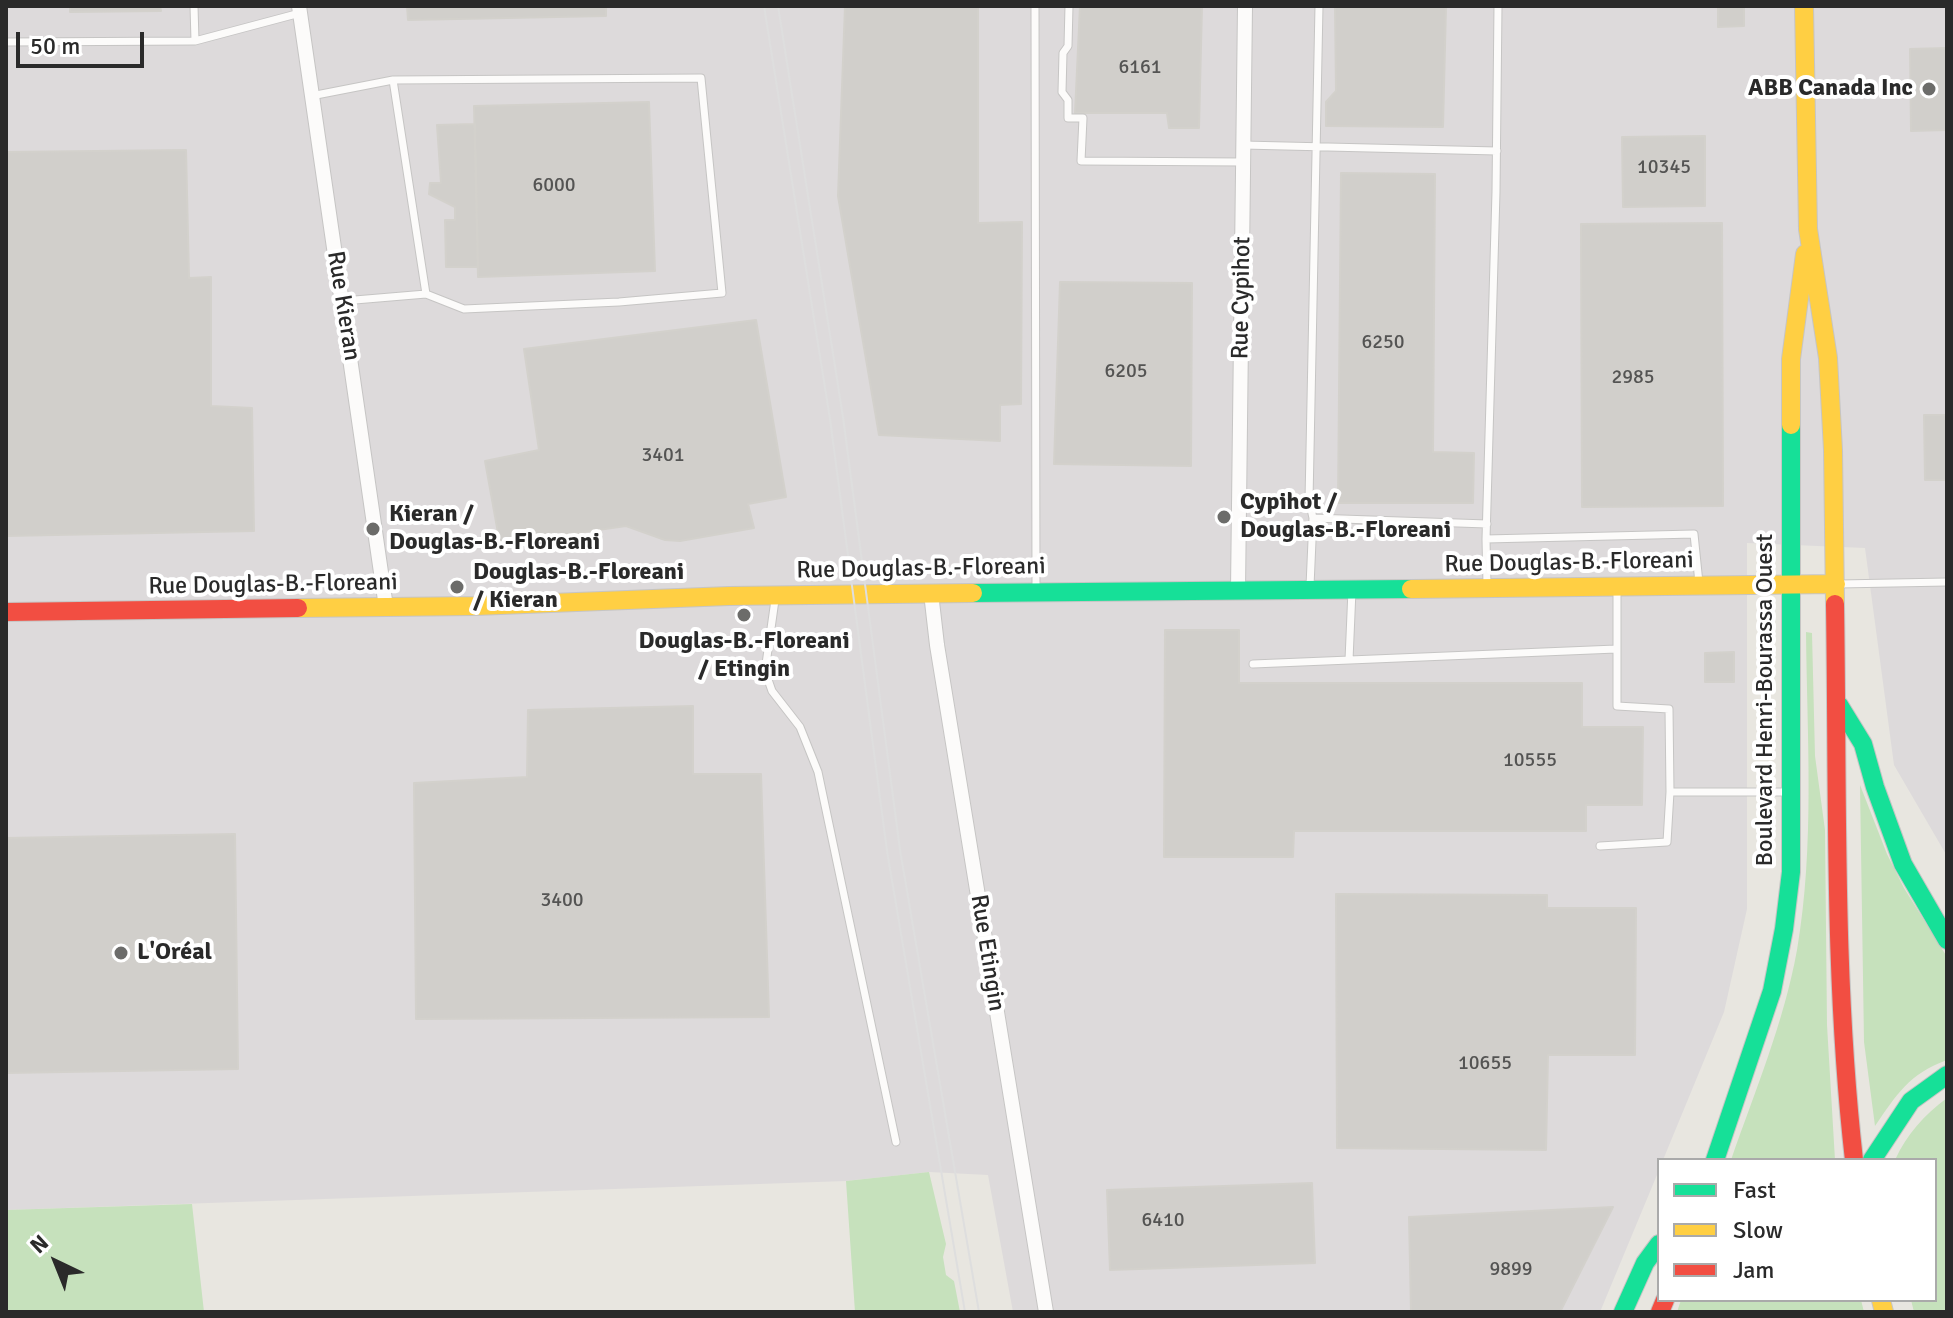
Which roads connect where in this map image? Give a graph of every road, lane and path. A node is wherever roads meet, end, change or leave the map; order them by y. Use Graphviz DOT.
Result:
graph roads {
  1 [pos="194,6"];
  2 [pos="1035,6"];
  3 [pos="1069,6"];
  4 [pos="1245,6"];
  5 [pos="1319,6"];
  6 [pos="1498,6"];
  7 [pos="1804,6"];
  8 [pos="299,9"];
  9 [pos="195,41"];
  10 [pos="6,42"];
  11 [pos="393,80"];
  12 [pos="311,96"];
  13 [pos="1243,145"];
  14 [pos="1316,147"];
  15 [pos="1497,151"];
  16 [pos="1243,162"];
  17 [pos="1808,229"];
  18 [pos="426,294"];
  19 [pos="342,301"];
  20 [pos="1313,518"];
  21 [pos="1487,524"];
  22 [pos="1486,539"];
  23 [pos="1947,582"];
  24 [pos="1791,584"];
  25 [pos="1836,584"];
  26 [pos="1699,585"];
  27 [pos="1617,587"];
  28 [pos="1487,588"];
  29 [pos="1238,589"];
  30 [pos="1352,589"];
  31 [pos="1310,590"];
  32 [pos="1035,592"];
  33 [pos="931,593"];
  34 [pos="776,596"];
  35 [pos="386,607"];
  36 [pos="6,612"];
  37 [pos="1616,649"];
  38 [pos="1349,660"];
  39 [pos="1253,664"];
  40 [pos="1838,704"];
  41 [pos="1792,791"];
  42 [pos="1670,792"];
  43 [pos="1600,846"];
  44 [pos="1947,940"];
  45 [pos="1947,1075"];
  46 [pos="896,1142"];
  47 [pos="1716,1158"];
  48 [pos="1854,1158"];
  49 [pos="1873,1158"];
  50 [pos="1657,1247"];
  51 [pos="1046,1312"];
  52 [pos="1623,1312"];
  1 -- 9 [label="lane"];
  2 -- 32 [label="lane"];
  3 -- 16 [label="lane"];
  4 -- 13 [label="street, Rue Cypihot"];
  5 -- 14 [label="lane"];
  6 -- 15 [label="lane"];
  7 -- 17 [label="main road, Boulevard Henri-Bourassa Ouest"];
  8 -- 9 [label="lane"];
  8 -- 12 [label="street, Rue Kieran"];
  9 -- 10 [label="lane"];
  11 -- 12 [label="lane"];
  11 -- 18 [label="lane"];
  11 -- 18 [label="lane"];
  12 -- 19 [label="street, Rue Kieran"];
  13 -- 14 [label="lane"];
  13 -- 16 [label="street, Rue Cypihot"];
  14 -- 15 [label="lane"];
  14 -- 20 [label="lane"];
  15 -- 21 [label="lane"];
  16 -- 29 [label="street, Rue Cypihot"];
  17 -- 24 [label="main road, Boulevard Henri-Bourassa Ouest"];
  17 -- 25 [label="main road, Boulevard Henri-Bourassa Ouest"];
  18 -- 19 [label="lane"];
  19 -- 35 [label="street, Rue Kieran"];
  20 -- 21 [label="lane"];
  20 -- 31 [label="lane"];
  21 -- 22 [label="lane"];
  22 -- 26 [label="lane"];
  22 -- 28 [label="lane"];
  23 -- 25 [label="lane"];
  24 -- 25 [label="main road, Rue Douglas-B.-Floreani"];
  24 -- 26 [label="main road, Rue Douglas-B.-Floreani"];
  24 -- 41 [label="main road, Boulevard Henri-Bourassa Ouest"];
  25 -- 40 [label="main road, Boulevard Henri-Bourassa Ouest"];
  26 -- 27 [label="main road, Rue Douglas-B.-Floreani"];
  27 -- 28 [label="main road, Rue Douglas-B.-Floreani"];
  27 -- 37 [label="lane"];
  28 -- 30 [label="main road, Rue Douglas-B.-Floreani"];
  29 -- 31 [label="main road, Rue Douglas-B.-Floreani"];
  29 -- 32 [label="main road, Rue Douglas-B.-Floreani"];
  30 -- 31 [label="main road, Rue Douglas-B.-Floreani"];
  30 -- 38 [label="lane"];
  32 -- 33 [label="main road, Rue Douglas-B.-Floreani"];
  33 -- 34 [label="main road, Rue Douglas-B.-Floreani"];
  33 -- 51 [label="street, Rue Etingin"];
  34 -- 35 [label="main road, Rue Douglas-B.-Floreani"];
  34 -- 46 [label="lane"];
  35 -- 36 [label="main road, Rue Douglas-B.-Floreani"];
  37 -- 38 [label="lane"];
  37 -- 42 [label="lane"];
  38 -- 39 [label="lane"];
  40 -- 44 [label="main road"];
  40 -- 48 [label="main road, Boulevard Henri-Bourassa Ouest"];
  41 -- 42 [label="lane"];
  41 -- 47 [label="main road, Boulevard Henri-Bourassa Ouest"];
  42 -- 43 [label="lane"];
  45 -- 49 [label="main road"];
  50 -- 52 [label="main road"];
}
